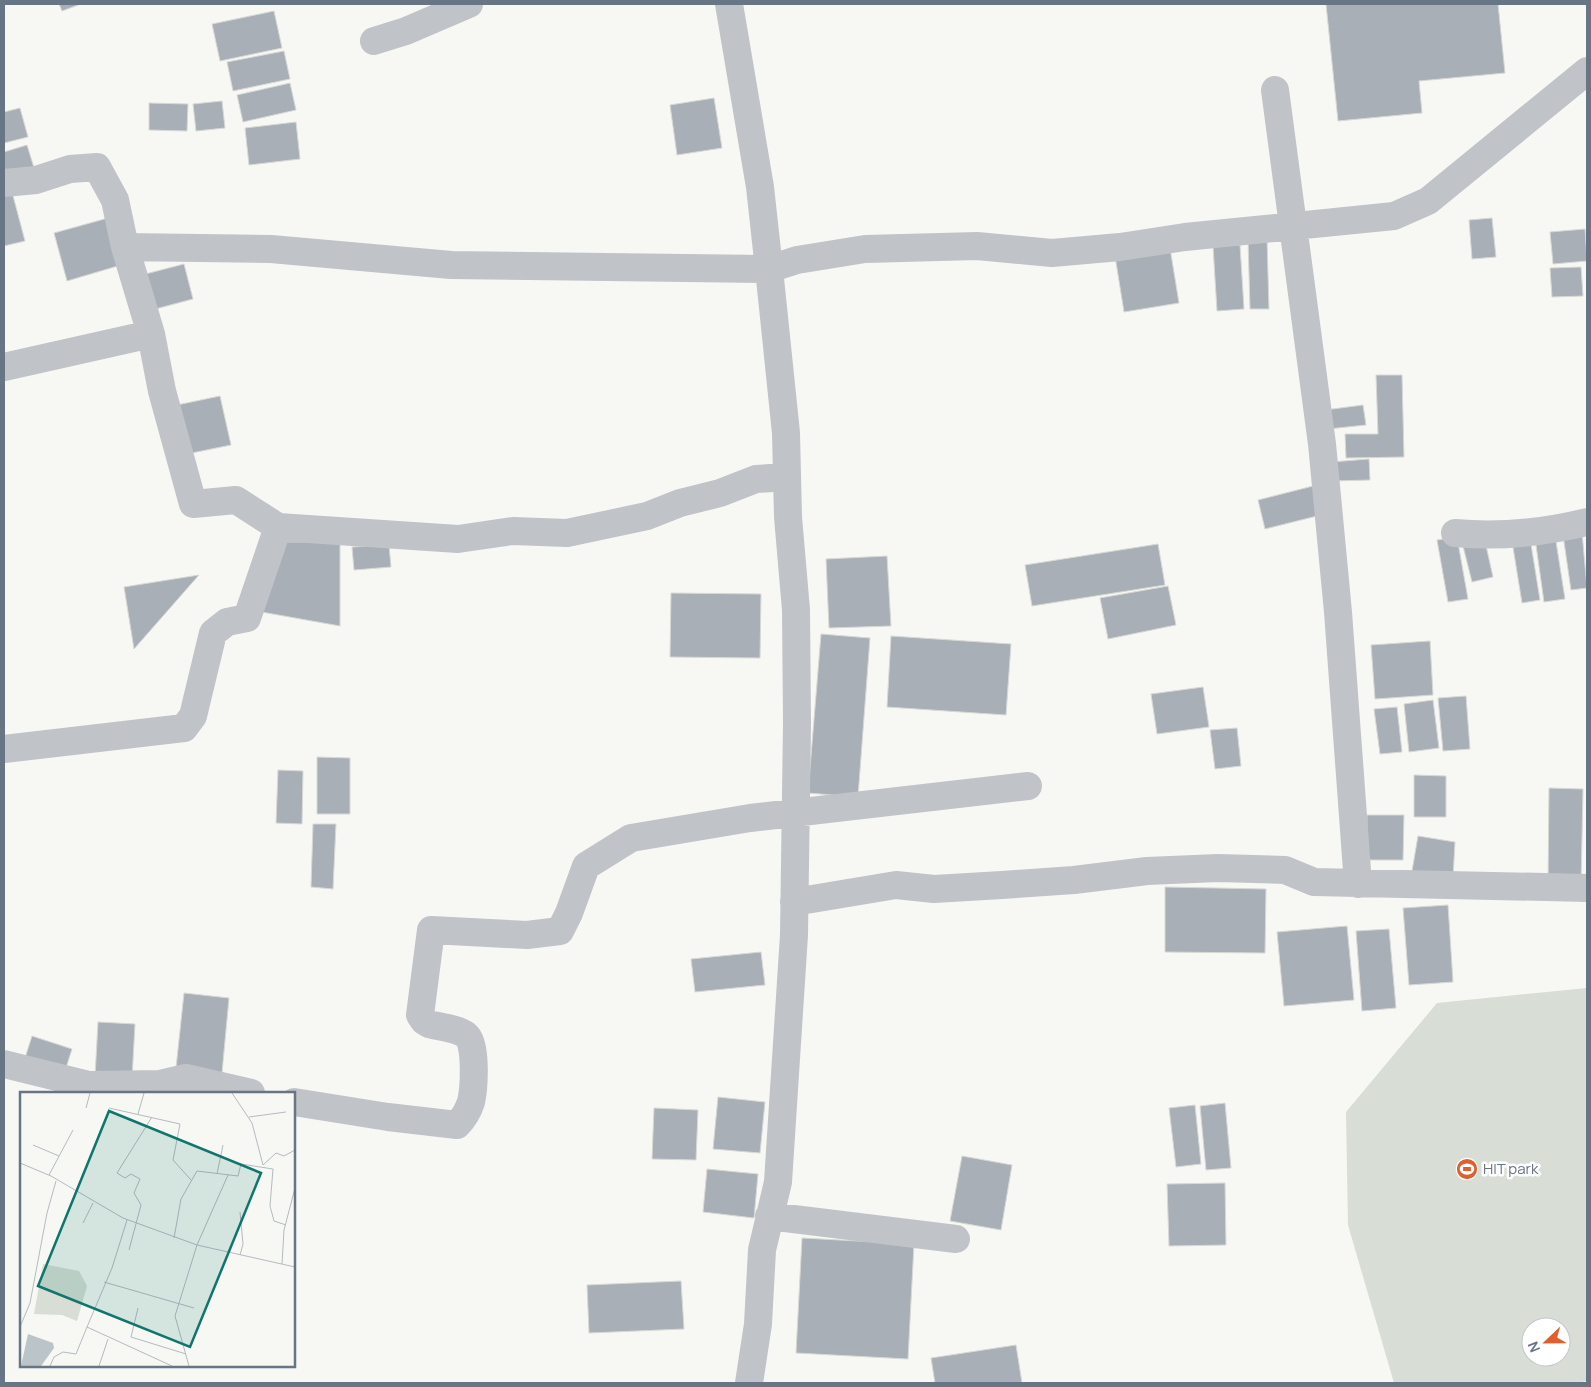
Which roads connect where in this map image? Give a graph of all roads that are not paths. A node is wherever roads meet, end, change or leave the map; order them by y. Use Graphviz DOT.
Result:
graph roads {
  1 [pos="469,4"];
  2 [pos="729,4"];
  3 [pos="374,41"];
  4 [pos="1587,71"];
  5 [pos="1275,90"];
  6 [pos="4,183"];
  7 [pos="1294,226"];
  8 [pos="125,247"];
  9 [pos="769,269"];
  10 [pos="151,334"];
  11 [pos="4,367"];
  12 [pos="787,477"];
  13 [pos="1587,522"];
  14 [pos="278,527"];
  15 [pos="1455,533"];
  16 [pos="4,748"];
  17 [pos="1028,786"];
  18 [pos="795,812"];
  19 [pos="1358,884"];
  20 [pos="1587,888"];
  21 [pos="794,902"];
  22 [pos="4,1064"];
  23 [pos="247,1092"];
  24 [pos="295,1102"];
  25 [pos="770,1216"];
  26 [pos="956,1238"];
  27 [pos="749,1383"];
  1 -- 3 [label="street"];
  2 -- 9 [label="street"];
  4 -- 7 [label="street"];
  5 -- 7 [label="street"];
  6 -- 8 [label="street"];
  7 -- 9 [label="street"];
  7 -- 19 [label="street"];
  8 -- 9 [label="street"];
  8 -- 10 [label="street"];
  9 -- 12 [label="street"];
  10 -- 11 [label="street"];
  10 -- 14 [label="street"];
  12 -- 14 [label="street"];
  12 -- 18 [label="street"];
  13 -- 15 [label="street"];
  14 -- 16 [label="street"];
  17 -- 18 [label="street"];
  18 -- 21 [label="street"];
  18 -- 24 [label="street"];
  19 -- 20 [label="street"];
  19 -- 21 [label="street"];
  21 -- 25 [label="street"];
  22 -- 23 [label="street"];
  25 -- 26 [label="street"];
  25 -- 27 [label="street"];
}
